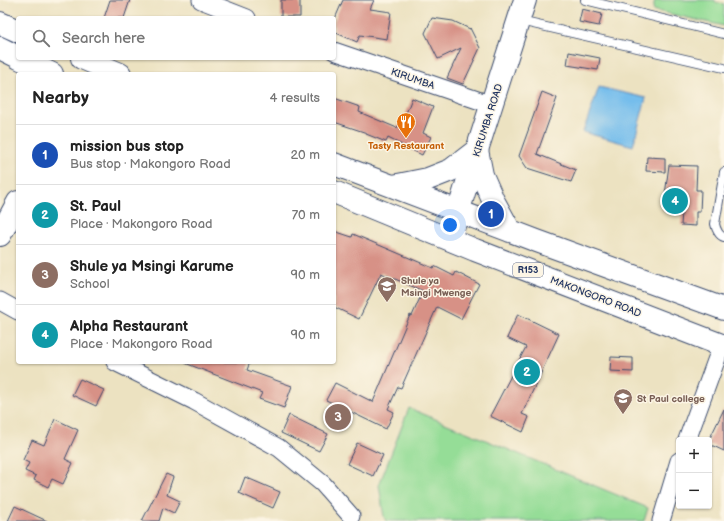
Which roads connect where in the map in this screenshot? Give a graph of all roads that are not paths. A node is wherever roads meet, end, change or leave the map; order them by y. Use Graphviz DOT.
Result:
graph roads {
  1 [pos="201,0"];
  2 [pos="525,0"];
  3 [pos="585,0"];
  4 [pos="242,16"];
  5 [pos="519,21"];
  6 [pos="0,23"];
  7 [pos="16,30"];
  8 [pos="724,34"];
  9 [pos="0,48"];
  10 [pos="336,52"];
  11 [pos="16,56"];
  12 [pos="23,60"];
  13 [pos="90,65"];
  14 [pos="724,68"];
  15 [pos="48,72"];
  16 [pos="113,72"];
  17 [pos="492,105"];
  18 [pos="477,150"];
  19 [pos="336,165"];
  20 [pos="724,172"];
  21 [pos="393,186"];
  22 [pos="336,193"];
  23 [pos="16,207"];
  24 [pos="459,212"];
  25 [pos="510,231"];
  26 [pos="0,235"];
  27 [pos="724,237"];
  28 [pos="450,239"];
  29 [pos="0,301"];
  30 [pos="724,309"];
  31 [pos="16,310"];
  32 [pos="715,351"];
  33 [pos="119,364"];
  34 [pos="688,437"];
  35 [pos="676,471"];
  36 [pos="351,516"];
  37 [pos="661,521"];
  1 -- 4 [label="street"];
  2 -- 5 [label="main road, KIRUMBA ROAD"];
  3 -- 8 [label="lane"];
  5 -- 14 [label="lane"];
  5 -- 17 [label="main road, KIRUMBA ROAD"];
  6 -- 7 [label="main road"];
  9 -- 11 [label="main road"];
  10 -- 17 [label="street, KIRUMBA"];
  12 -- 15 [label="main road"];
  13 -- 16 [label="main road"];
  17 -- 18 [label="main road, KIRUMBA ROAD"];
  18 -- 21 [label="main road"];
  18 -- 24 [label="main road, KIRUMBA ROAD"];
  18 -- 25 [label="main road"];
  19 -- 21 [label="main road"];
  20 -- 27 [label="lane"];
  21 -- 24 [label="main road"];
  22 -- 28 [label="main road, MAKONGORO ROAD / R153"];
  23 -- 26 [label="main road"];
  24 -- 25 [label="main road"];
  24 -- 28 [label="main road, KIRUMBA ROAD"];
  25 -- 30 [label="main road"];
  28 -- 32 [label="main road, MAKONGORO ROAD / R153"];
  29 -- 31 [label="street"];
  32 -- 34 [label="street"];
  33 -- 36 [label="street"];
  35 -- 37 [label="street"];
}
